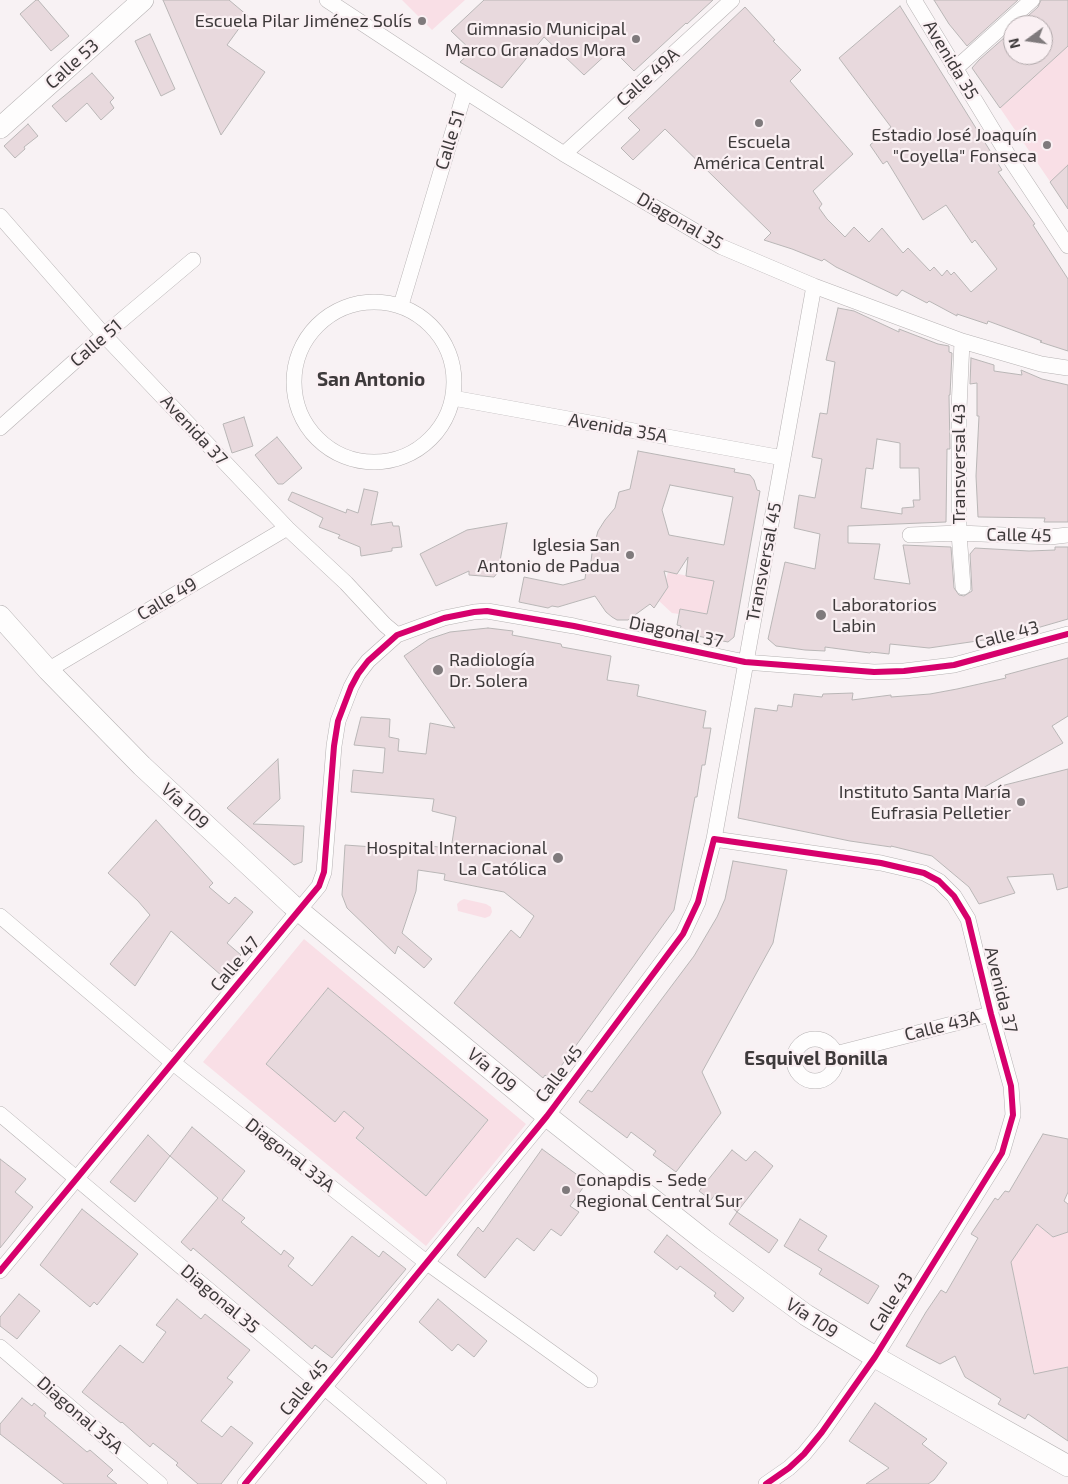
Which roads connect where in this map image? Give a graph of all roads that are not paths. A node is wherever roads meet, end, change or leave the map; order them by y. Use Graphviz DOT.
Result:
graph roads {
  1 [pos="143,0"];
  2 [pos="327,0"];
  3 [pos="732,0"];
  4 [pos="914,0"];
  5 [pos="1032,0"];
  6 [pos="955,69"];
  7 [pos="465,91"];
  8 [pos="0,128"];
  9 [pos="564,154"];
  10 [pos="0,216"];
  11 [pos="1068,246"];
  12 [pos="193,260"];
  13 [pos="814,286"];
  14 [pos="401,305"];
  15 [pos="104,335"];
  16 [pos="962,341"];
  17 [pos="1068,368"];
  18 [pos="453,398"];
  19 [pos="0,428"];
  20 [pos="783,458"];
  21 [pos="287,528"];
  22 [pos="959,533"];
  23 [pos="910,535"];
  24 [pos="1068,535"];
  25 [pos="963,587"];
  26 [pos="0,616"];
  27 [pos="1068,634"];
  28 [pos="397,635"];
  29 [pos="745,662"];
  30 [pos="954,665"];
  31 [pos="48,670"];
  32 [pos="714,839"];
  33 [pos="299,911"];
  34 [pos="0,916"];
  35 [pos="991,1014"];
  36 [pos="835,1054"];
  37 [pos="172,1062"];
  38 [pos="0,1114"];
  39 [pos="1013,1115"];
  40 [pos="547,1116"];
  41 [pos="78,1178"];
  42 [pos="426,1262"];
  43 [pos="0,1271"];
  44 [pos="0,1347"];
  45 [pos="875,1357"];
  46 [pos="590,1380"];
  47 [pos="324,1388"];
  48 [pos="1068,1466"];
  49 [pos="160,1484"];
  50 [pos="245,1484"];
  51 [pos="439,1484"];
  52 [pos="766,1484"];
  1 -- 8 [label="main road, Calle 53"];
  2 -- 7 [label="street, Diagonal 35"];
  3 -- 9 [label="street, Calle 49A"];
  4 -- 6 [label="street, Avenida 35"];
  5 -- 6 [label="street"];
  6 -- 11 [label="street, Avenida 35"];
  7 -- 9 [label="street, Diagonal 35"];
  7 -- 14 [label="street, Calle 51"];
  9 -- 13 [label="street, Diagonal 35"];
  10 -- 15 [label="street, Avenida 37"];
  12 -- 15 [label="street, Calle 51"];
  13 -- 16 [label="street, Diagonal 35"];
  13 -- 20 [label="street, Transversal 45"];
  14 -- 18 [label="street"];
  14 -- 18 [label="street"];
  15 -- 19 [label="street, Calle 51"];
  15 -- 21 [label="street, Avenida 37"];
  16 -- 17 [label="street, Diagonal 35"];
  16 -- 22 [label="street, Transversal 43"];
  18 -- 20 [label="street, Avenida 35A"];
  20 -- 29 [label="street, Transversal 45"];
  21 -- 28 [label="street, Avenida 37"];
  21 -- 31 [label="street, Calle 49"];
  22 -- 23 [label="street, Calle 45"];
  22 -- 24 [label="street, Calle 45"];
  22 -- 25 [label="street, Transversal 43"];
  26 -- 31 [label="main road, Vía 109"];
  27 -- 30 [label="street, Calle 43"];
  28 -- 29 [label="street, Diagonal 37"];
  28 -- 33 [label="street, Calle 47"];
  29 -- 30 [label="street, Diagonal 37"];
  29 -- 32 [label="street, Transversal 45"];
  31 -- 33 [label="main road, Vía 109"];
  32 -- 35 [label="street, Avenida 37"];
  32 -- 40 [label="street, Calle 45"];
  33 -- 37 [label="street, Calle 47"];
  33 -- 40 [label="main road, Vía 109"];
  34 -- 37 [label="street, Diagonal 33A"];
  35 -- 36 [label="street, Calle 43A"];
  35 -- 39 [label="street, Avenida 37"];
  37 -- 41 [label="street, Calle 47"];
  37 -- 42 [label="street, Diagonal 33A"];
  38 -- 41 [label="street, Diagonal 35"];
  39 -- 45 [label="street, Calle 43"];
  40 -- 42 [label="street, Calle 45"];
  40 -- 45 [label="main road, Vía 109"];
  41 -- 43 [label="street, Calle 47"];
  41 -- 47 [label="street, Diagonal 35"];
  42 -- 46 [label="street, Diagonal 33A"];
  42 -- 47 [label="street, Calle 45"];
  44 -- 49 [label="street, Diagonal 35A"];
  45 -- 48 [label="main road, Vía 109"];
  45 -- 52 [label="street, Calle 43"];
  47 -- 50 [label="street, Calle 45"];
  47 -- 51 [label="street, Diagonal 35"];
}
